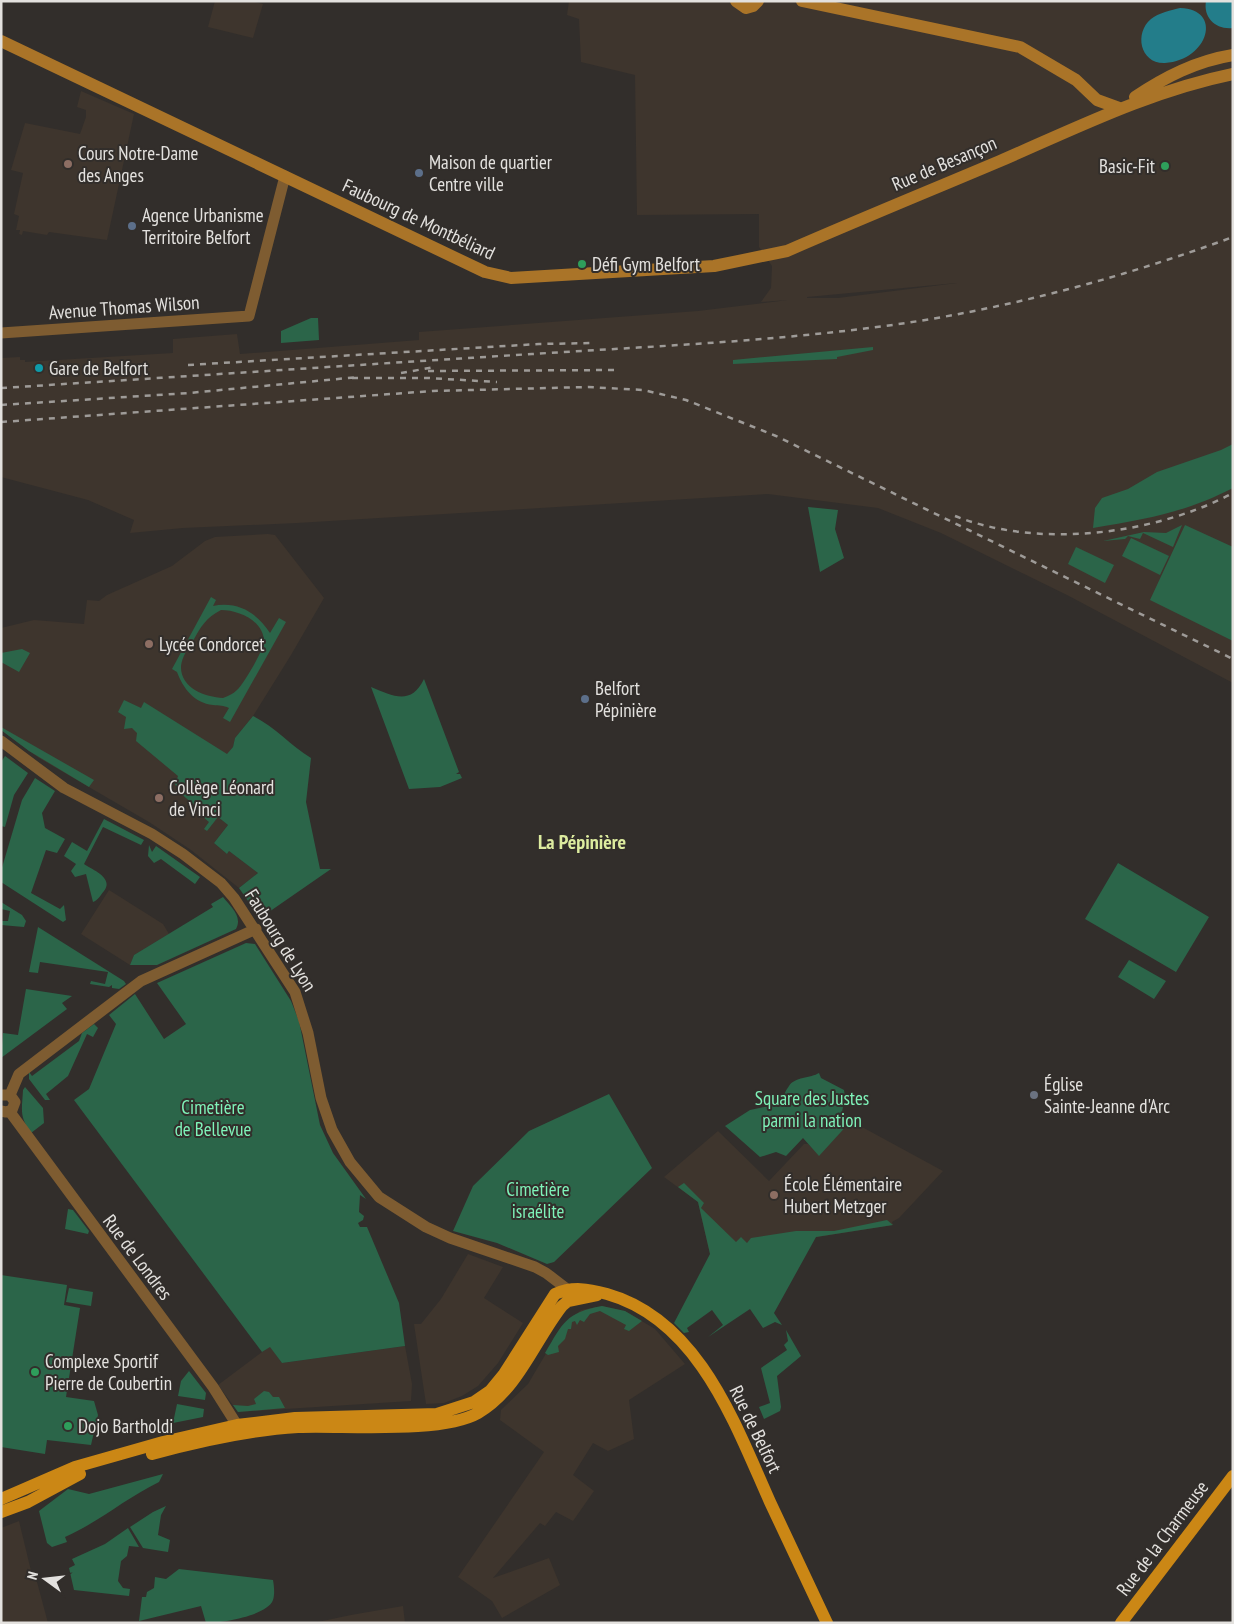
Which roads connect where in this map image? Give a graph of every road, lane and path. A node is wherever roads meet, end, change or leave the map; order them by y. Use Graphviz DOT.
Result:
graph roads {
  1 [pos="736,1"];
  2 [pos="758,1"];
  3 [pos="802,1"];
  4 [pos="1,41"];
  5 [pos="1233,55"];
  6 [pos="1233,74"];
  7 [pos="1097,100"];
  8 [pos="1118,108"];
  9 [pos="1092,121"];
  10 [pos="284,176"];
  11 [pos="876,212"];
  12 [pos="1,333"];
  13 [pos="1,741"];
  14 [pos="256,929"];
  15 [pos="6,1095"];
  16 [pos="5,1111"];
  17 [pos="563,1295"];
  18 [pos="237,1425"];
  19 [pos="1233,1476"];
  20 [pos="1,1499"];
  21 [pos="1,1512"];
  22 [pos="827,1623"];
  23 [pos="1121,1623"];
  1 -- 2 [label="main road"];
  3 -- 7 [label="main road"];
  4 -- 10 [label="main road, Faubourg de Montbéliard"];
  5 -- 8 [label="main road"];
  6 -- 8 [label="main road"];
  7 -- 8 [label="main road"];
  7 -- 9 [label="main road"];
  8 -- 9 [label="main road, Rue de Besançon"];
  9 -- 11 [label="main road, Rue de Besançon"];
  10 -- 11 [label="main road, Faubourg de Montbéliard"];
  10 -- 12 [label="street, Avenue Thomas Wilson"];
  13 -- 14 [label="street, Faubourg de Lyon"];
  14 -- 15 [label="street"];
  14 -- 17 [label="street, Faubourg de Lyon"];
  15 -- 16 [label="street"];
  16 -- 18 [label="street, Rue de Londres"];
  17 -- 18 [label="main road"];
  17 -- 21 [label="main road"];
  17 -- 22 [label="main road, Rue de Belfort"];
  18 -- 20 [label="main road"];
  19 -- 23 [label="main road, Rue de la Charmeuse"];
}
